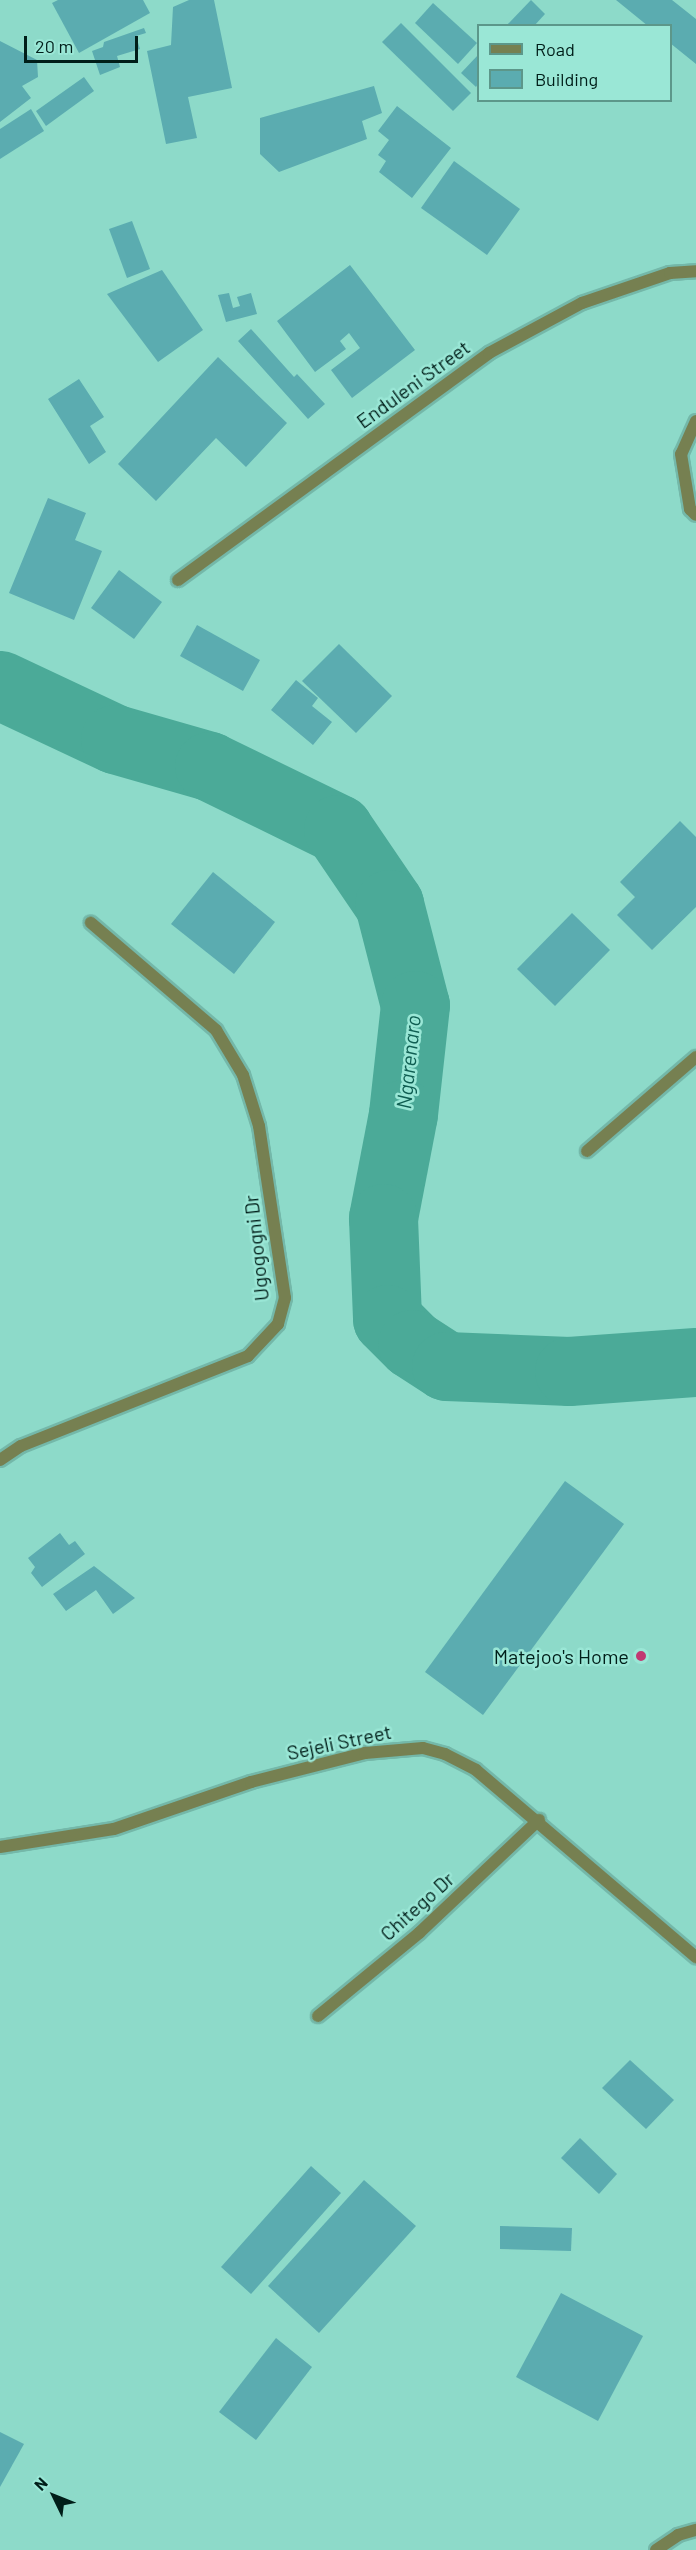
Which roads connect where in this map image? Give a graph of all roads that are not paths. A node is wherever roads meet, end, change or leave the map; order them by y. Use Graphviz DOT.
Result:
graph roads {
  1 [pos="696,272"];
  2 [pos="696,421"];
  3 [pos="696,515"];
  4 [pos="178,580"];
  5 [pos="91,923"];
  6 [pos="696,1057"];
  7 [pos="587,1151"];
  8 [pos="0,1460"];
  9 [pos="538,1820"];
  10 [pos="0,1847"];
  11 [pos="696,1957"];
  12 [pos="318,2016"];
  13 [pos="696,2530"];
  14 [pos="656,2550"];
  1 -- 4 [label="street, Enduleni Street"];
  2 -- 3 [label="street"];
  5 -- 8 [label="street, Ugogogni Dr"];
  6 -- 7 [label="street"];
  9 -- 10 [label="street, Sejeli Street"];
  9 -- 11 [label="street, Sejeli Street"];
  9 -- 12 [label="street, Chitego Dr"];
  13 -- 14 [label="street"];
}
